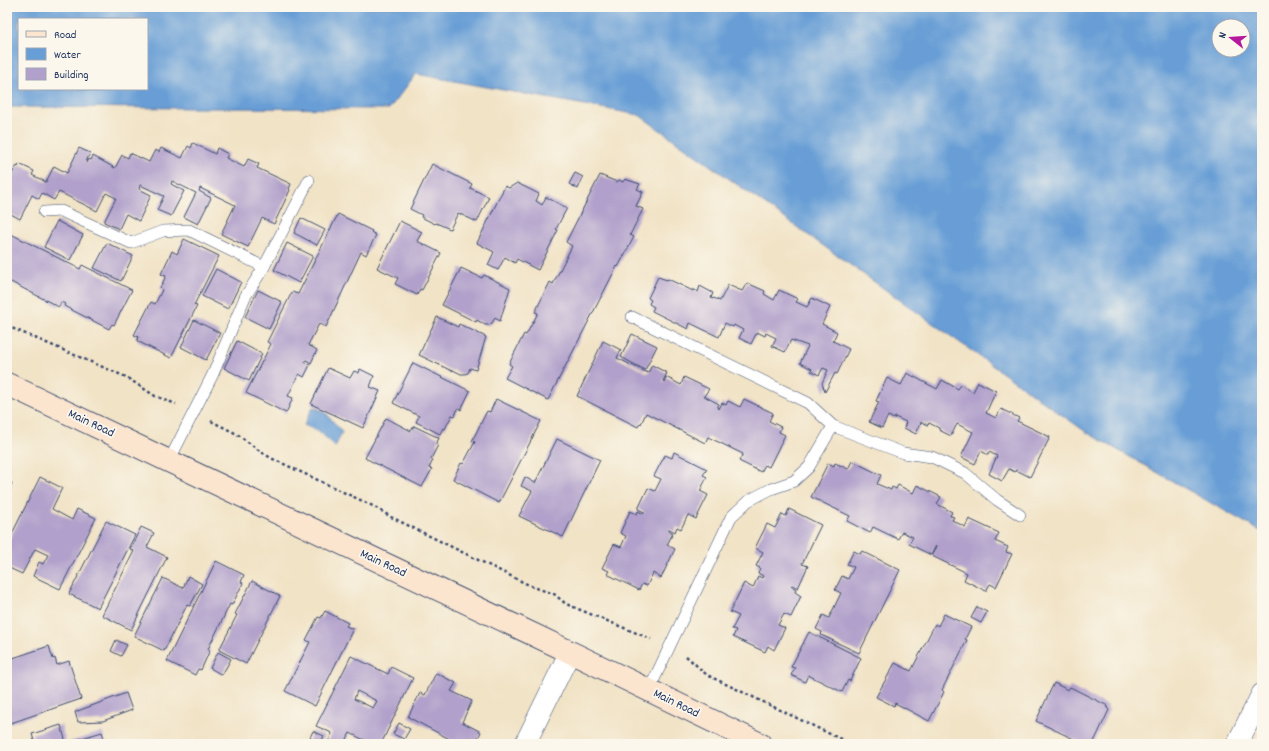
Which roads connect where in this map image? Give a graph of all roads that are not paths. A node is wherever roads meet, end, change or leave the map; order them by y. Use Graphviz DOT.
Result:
graph roads {
  1 [pos="308,180"];
  2 [pos="44,212"];
  3 [pos="264,267"];
  4 [pos="632,317"];
  5 [pos="7,384"];
  6 [pos="833,426"];
  7 [pos="169,461"];
  8 [pos="1020,515"];
  9 [pos="570,652"];
  10 [pos="649,690"];
  11 [pos="1262,694"];
  12 [pos="525,744"];
  13 [pos="760,744"];
  14 [pos="1237,744"];
  1 -- 3 [label="lane"];
  2 -- 3 [label="lane"];
  3 -- 7 [label="lane"];
  4 -- 6 [label="lane"];
  5 -- 7 [label="main road, Main Road"];
  6 -- 8 [label="lane"];
  6 -- 10 [label="lane"];
  7 -- 9 [label="main road, Main Road"];
  9 -- 10 [label="main road, Main Road"];
  9 -- 12 [label="street"];
  10 -- 13 [label="main road, Main Road"];
  11 -- 14 [label="street"];
}
